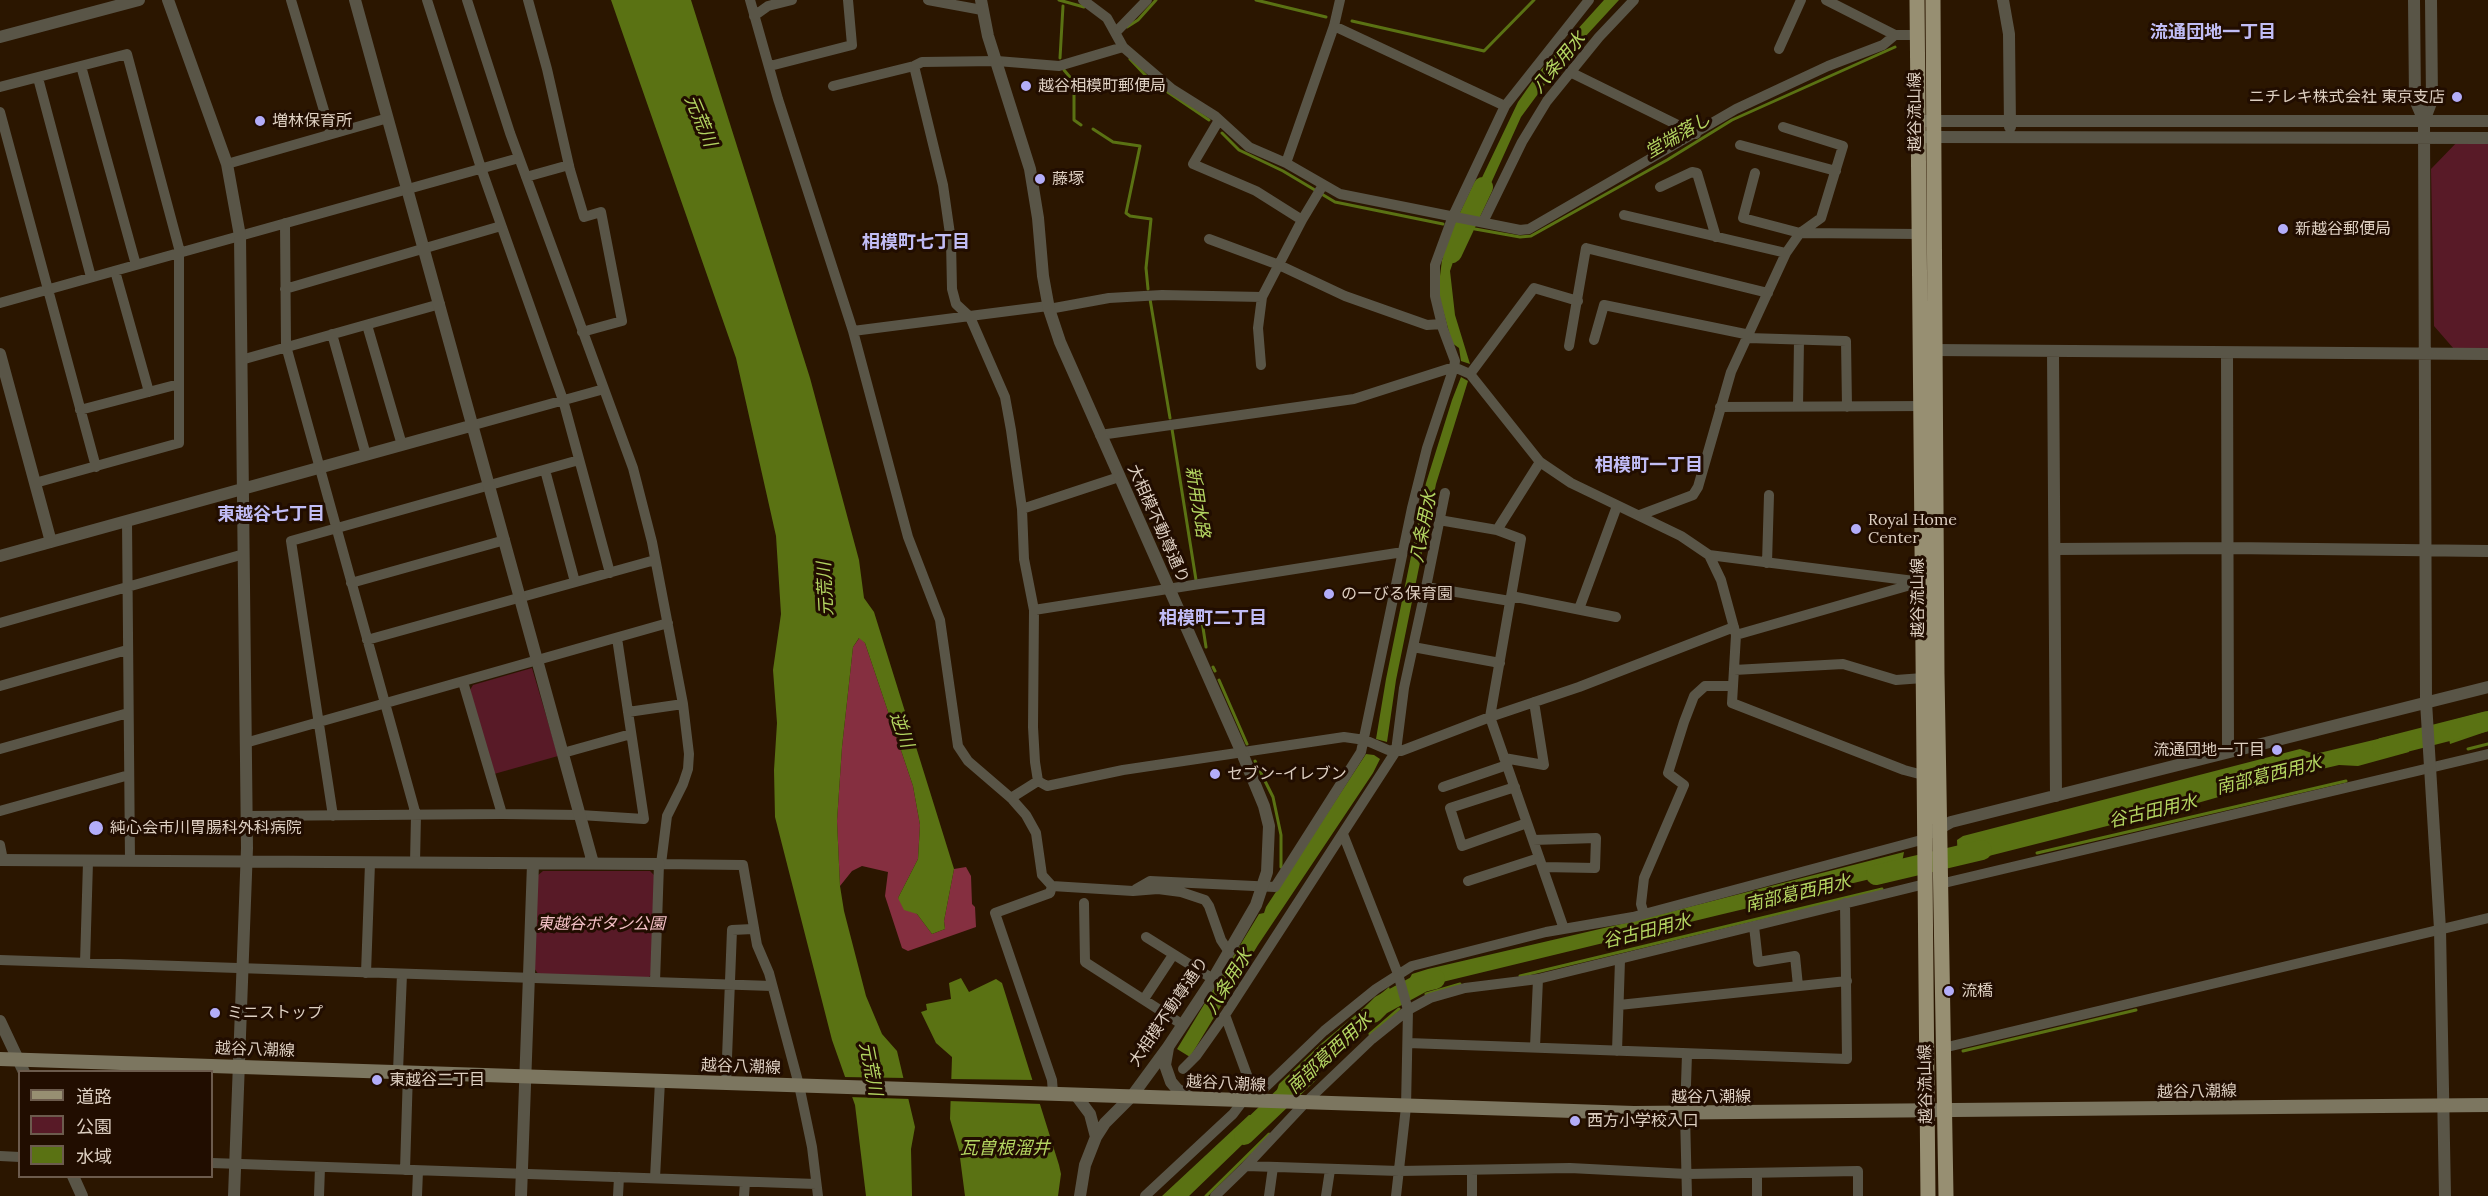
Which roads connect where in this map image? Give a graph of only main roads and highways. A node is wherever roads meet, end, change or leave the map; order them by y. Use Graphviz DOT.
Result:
graph roads {
  1 [pos="1917,0"];
  2 [pos="1933,0"];
  3 [pos="1927,406"];
  4 [pos="1933,884"];
  5 [pos="0,1059"];
  6 [pos="21,1065"];
  7 [pos="2488,1105"];
  8 [pos="1945,1110"];
  9 [pos="1926,1111"];
  10 [pos="1928,1196"];
  11 [pos="1946,1196"];
  1 -- 3 [label="main road, 越谷流山線"];
  2 -- 3 [label="main road, 越谷流山線"];
  3 -- 4 [label="main road, 越谷流山線"];
  3 -- 4 [label="main road, 越谷流山線"];
  4 -- 8 [label="main road, 越谷流山線"];
  4 -- 9 [label="main road, 越谷流山線"];
  5 -- 6 [label="main road, 越谷八潮線"];
  6 -- 9 [label="main road, 越谷八潮線"];
  7 -- 8 [label="main road, 越谷八潮線"];
  8 -- 9 [label="main road, 越谷八潮線"];
  8 -- 11 [label="main road, 越谷流山線"];
  9 -- 10 [label="main road, 越谷流山線"];
}
